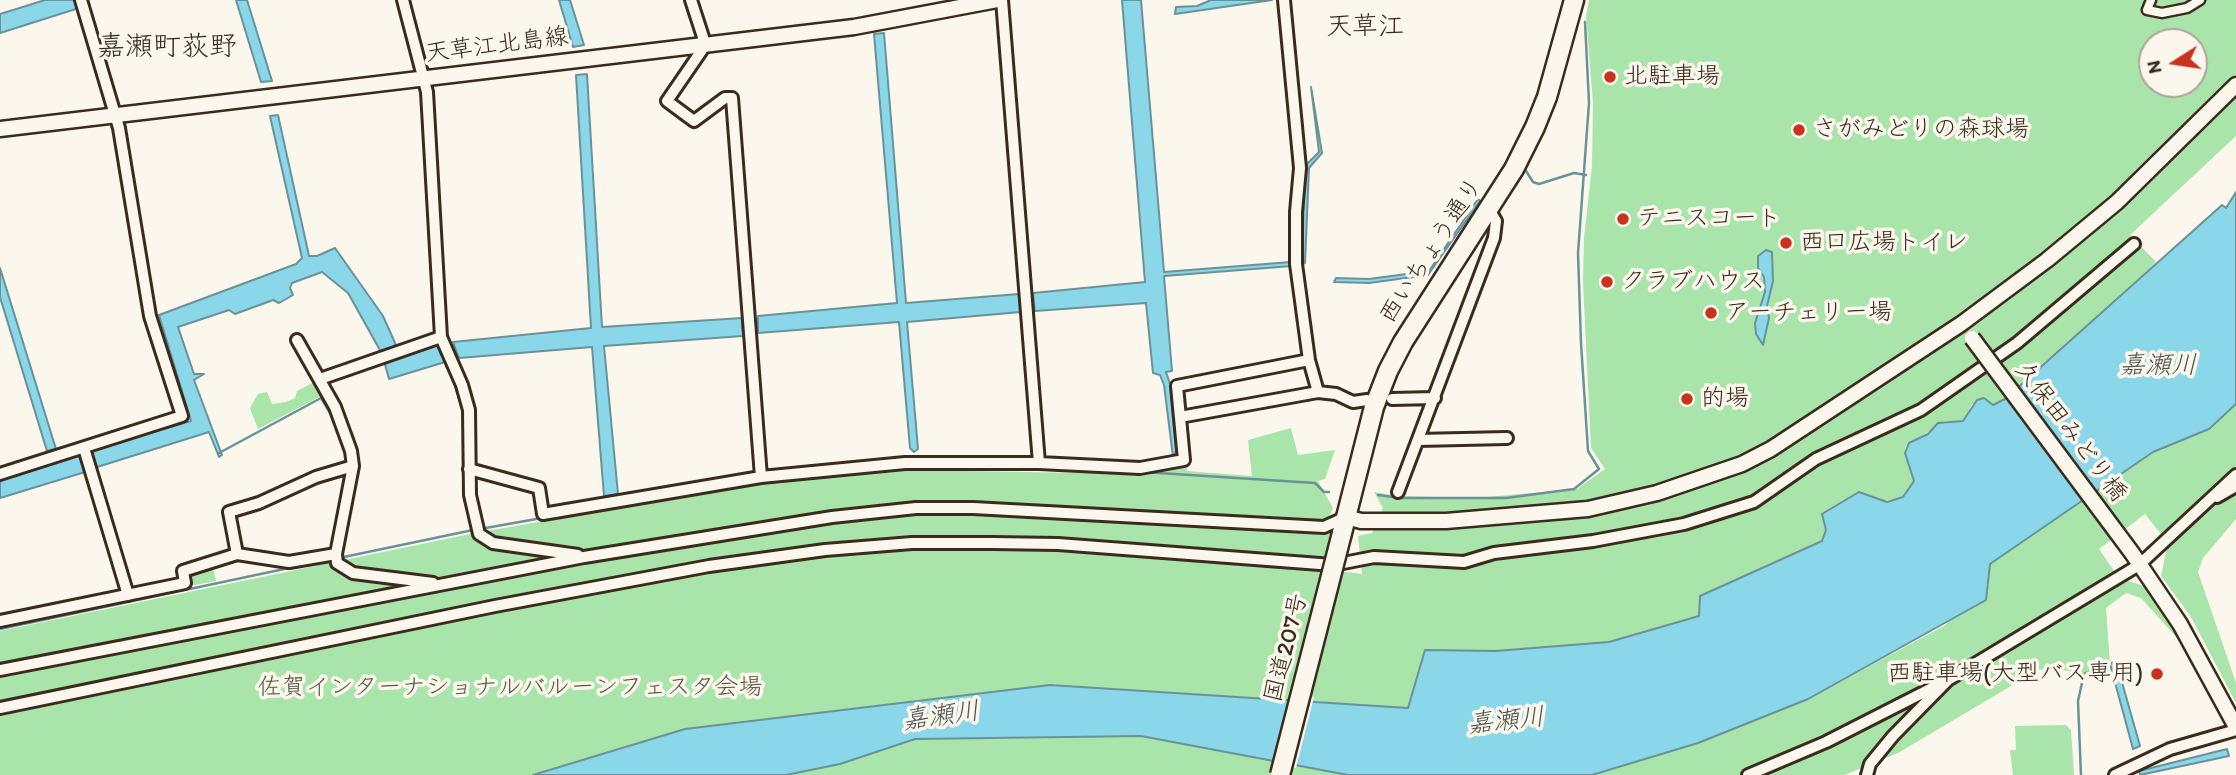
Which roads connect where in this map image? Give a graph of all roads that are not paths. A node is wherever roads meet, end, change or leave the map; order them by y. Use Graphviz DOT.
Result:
graph roads {
  1 [pos="403,0"];
  2 [pos="691,0"];
  3 [pos="930,0"];
  4 [pos="1000,0"];
  5 [pos="1284,0"];
  6 [pos="1574,0"];
  7 [pos="2151,0"];
  8 [pos="2200,0"];
  9 [pos="81,1"];
  10 [pos="929,15"];
  11 [pos="702,45"];
  12 [pos="425,78"];
  13 [pos="2236,85"];
  14 [pos="116,116"];
  15 [pos="0,129"];
  16 [pos="1489,209"];
  17 [pos="2134,244"];
  18 [pos="1961,324"];
  19 [pos="441,337"];
  20 [pos="297,340"];
  21 [pos="1308,360"];
  22 [pos="320,379"];
  23 [pos="1318,392"];
  24 [pos="1435,398"];
  25 [pos="1392,399"];
  26 [pos="1367,400"];
  27 [pos="1180,417"];
  28 [pos="1507,438"];
  29 [pos="1418,440"];
  30 [pos="86,456"];
  31 [pos="1039,463"];
  32 [pos="353,466"];
  33 [pos="469,469"];
  34 [pos="0,474"];
  35 [pos="2236,475"];
  36 [pos="761,477"];
  37 [pos="2236,486"];
  38 [pos="1398,492"];
  39 [pos="2205,503"];
  40 [pos="1344,525"];
  41 [pos="237,554"];
  42 [pos="584,557"];
  43 [pos="337,558"];
  44 [pos="2135,559"];
  45 [pos="440,584"];
  46 [pos="128,595"];
  47 [pos="0,621"];
  48 [pos="0,670"];
  49 [pos="1948,680"];
  50 [pos="0,708"];
  51 [pos="2236,728"];
  52 [pos="1280,775"];
  53 [pos="1748,775"];
  54 [pos="1867,775"];
  55 [pos="2115,775"];
  1 -- 12 [label="street"];
  2 -- 11 [label="street"];
  3 -- 10 [label="street"];
  4 -- 10 [label="street, 天草江北島線"];
  4 -- 31 [label="street"];
  5 -- 21 [label="street"];
  6 -- 16 [label="highway, 西いちょう通り"];
  7 -- 8 [label="street"];
  9 -- 14 [label="street"];
  10 -- 11 [label="street, 天草江北島線"];
  11 -- 12 [label="street, 天草江北島線"];
  11 -- 36 [label="street"];
  12 -- 14 [label="street, 天草江北島線"];
  12 -- 19 [label="street"];
  13 -- 18 [label="street"];
  14 -- 15 [label="street, 天草江北島線"];
  14 -- 30 [label="street"];
  16 -- 24 [label="street"];
  16 -- 40 [label="highway, 西いちょう通り"];
  17 -- 50 [label="street"];
  18 -- 40 [label="street"];
  18 -- 44 [label="street, 久保田みどり橋, bridge"];
  19 -- 22 [label="street"];
  19 -- 33 [label="street"];
  20 -- 22 [label="street"];
  21 -- 23 [label="street"];
  21 -- 27 [label="street"];
  22 -- 32 [label="street"];
  23 -- 26 [label="street"];
  23 -- 27 [label="street"];
  24 -- 25 [label="street"];
  24 -- 29 [label="street"];
  27 -- 31 [label="street"];
  28 -- 29 [label="street"];
  29 -- 38 [label="street"];
  30 -- 34 [label="street"];
  30 -- 46 [label="street"];
  31 -- 36 [label="street"];
  32 -- 41 [label="street"];
  32 -- 43 [label="street"];
  33 -- 36 [label="street"];
  33 -- 42 [label="street"];
  35 -- 39 [label="street"];
  37 -- 39 [label="street"];
  39 -- 44 [label="street"];
  40 -- 42 [label="street"];
  40 -- 52 [label="highway, 国道207号, bridge"];
  41 -- 43 [label="street"];
  41 -- 46 [label="street"];
  42 -- 45 [label="street"];
  43 -- 45 [label="street"];
  44 -- 49 [label="street"];
  44 -- 51 [label="street, 久保田みどり橋"];
  45 -- 48 [label="street"];
  46 -- 47 [label="street"];
  49 -- 53 [label="street"];
  49 -- 54 [label="street"];
  51 -- 55 [label="street"];
}
